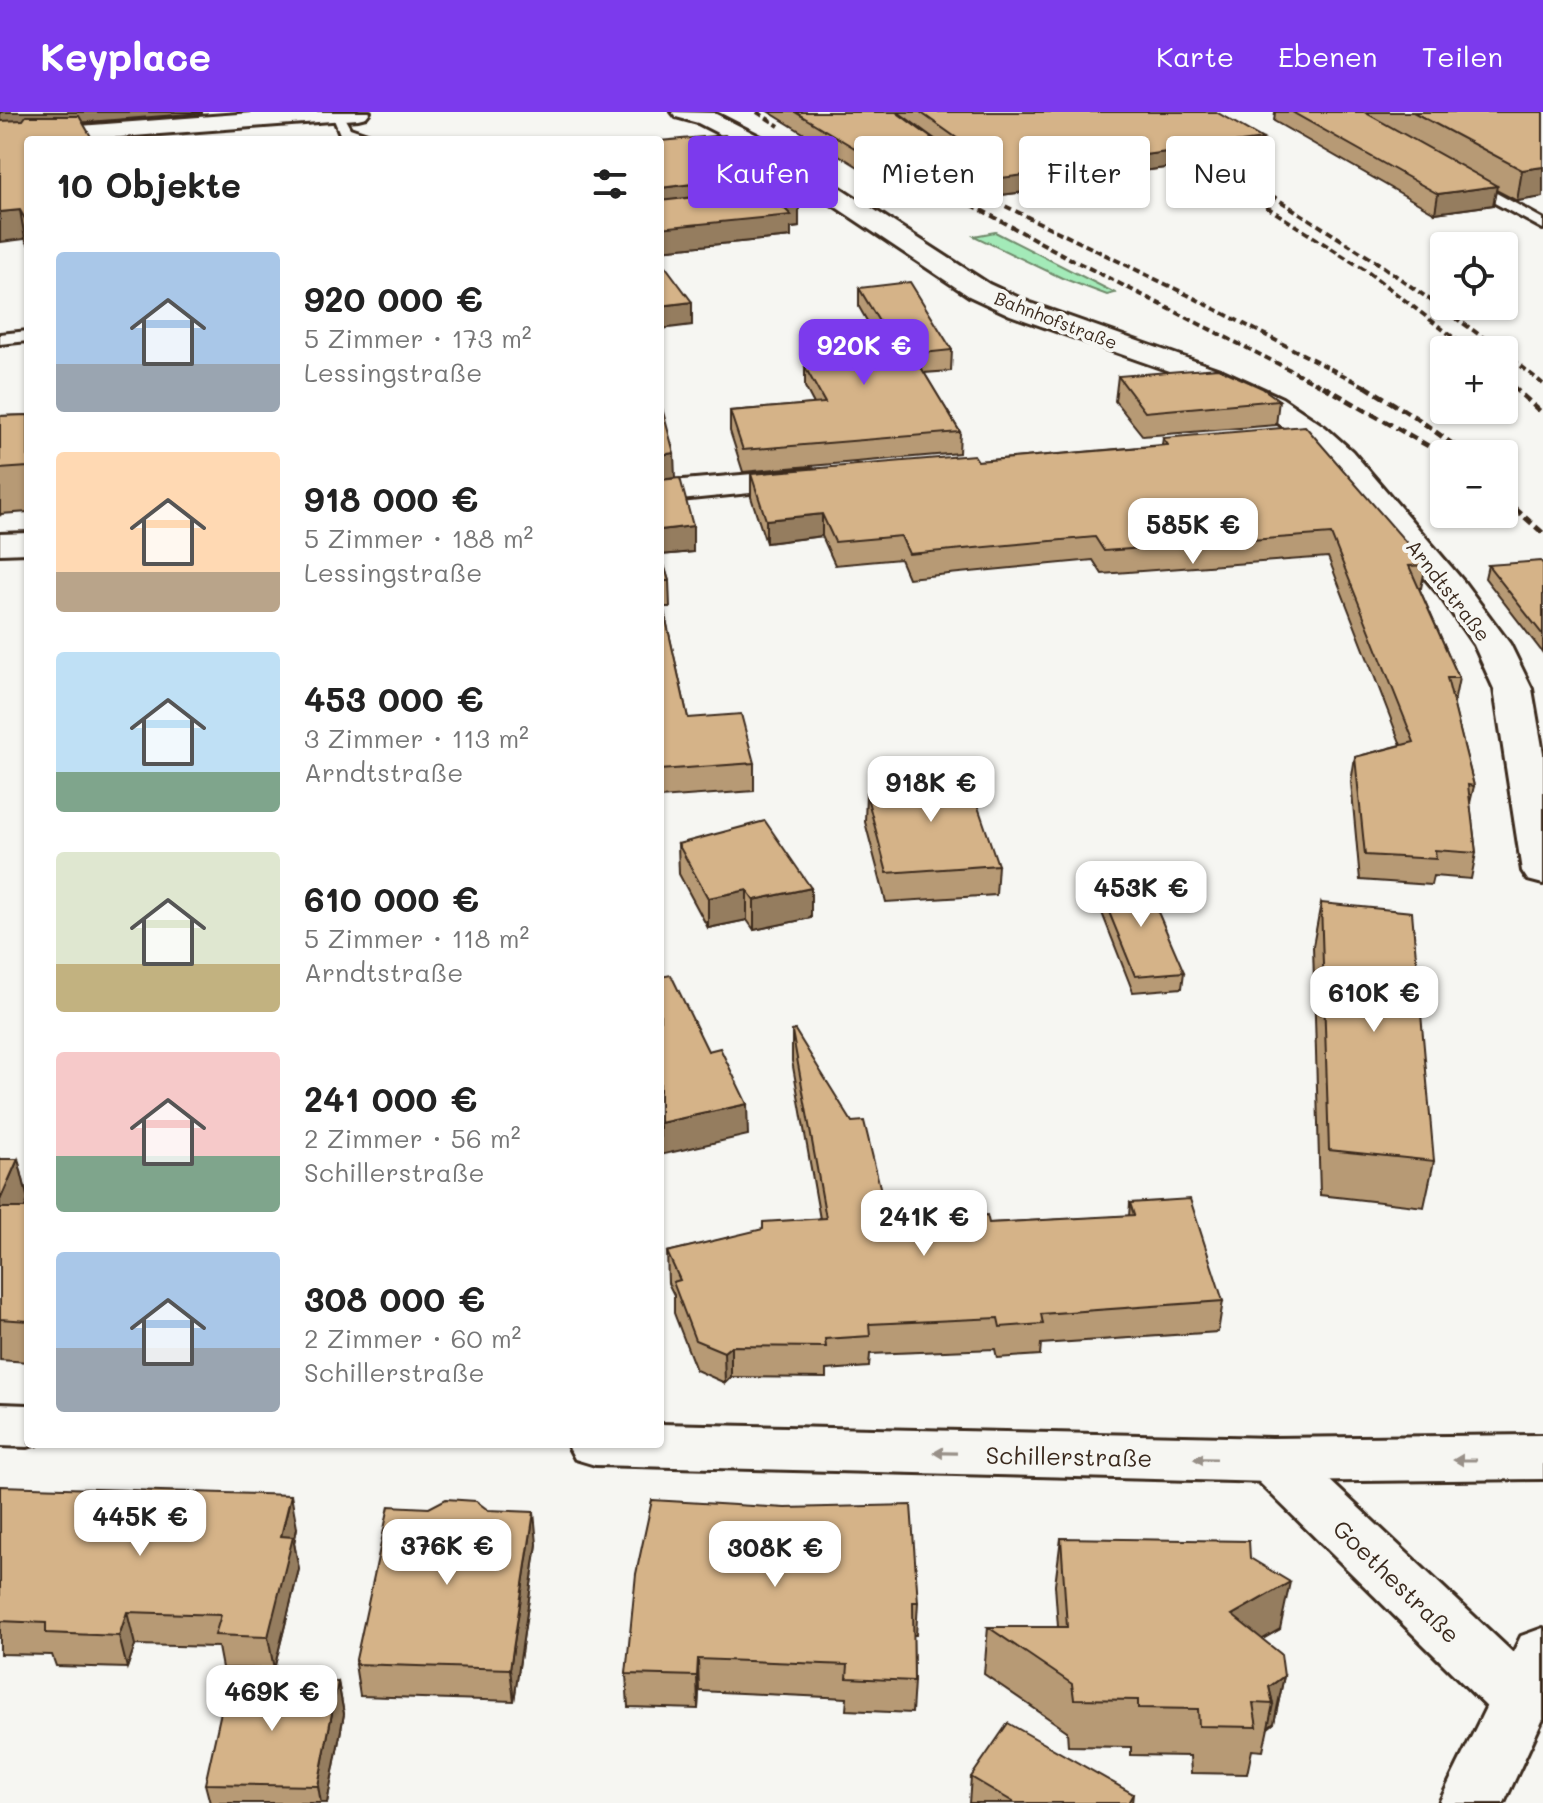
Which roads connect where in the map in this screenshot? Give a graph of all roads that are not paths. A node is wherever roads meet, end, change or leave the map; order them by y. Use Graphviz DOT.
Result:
graph roads {
  1 [pos="347,113"];
  2 [pos="703,114"];
  3 [pos="96,136"];
  4 [pos="364,136"];
  5 [pos="24,138"];
  6 [pos="0,139"];
  7 [pos="1449,172"];
  8 [pos="1543,225"];
  9 [pos="24,336"];
  10 [pos="0,339"];
  11 [pos="1314,434"];
  12 [pos="1267,439"];
  13 [pos="833,477"];
  14 [pos="664,492"];
  15 [pos="24,543"];
  16 [pos="0,544"];
  17 [pos="1543,871"];
  18 [pos="0,1425"];
  19 [pos="24,1426"];
  20 [pos="664,1445"];
  21 [pos="1543,1457"];
  22 [pos="1272,1460"];
  23 [pos="1533,1678"];
  24 [pos="1471,1803"];
  1 -- 3 [label="street"];
  1 -- 4 [label="lane"];
  2 -- 11 [label="street, Bahnhofstraße"];
  5 -- 6 [label="street"];
  7 -- 8 [label="lane"];
  9 -- 10 [label="lane"];
  11 -- 12 [label="street"];
  11 -- 17 [label="street, Arndtstraße"];
  13 -- 14 [label="street"];
  15 -- 16 [label="street"];
  18 -- 19 [label="street"];
  22 -- 20 [label="street, Schillerstraße, one-way"];
  21 -- 22 [label="street, Schillerstraße, one-way"];
  22 -- 23 [label="street, Goethestraße"];
  23 -- 24 [label="street, Goethestraße"];
}
